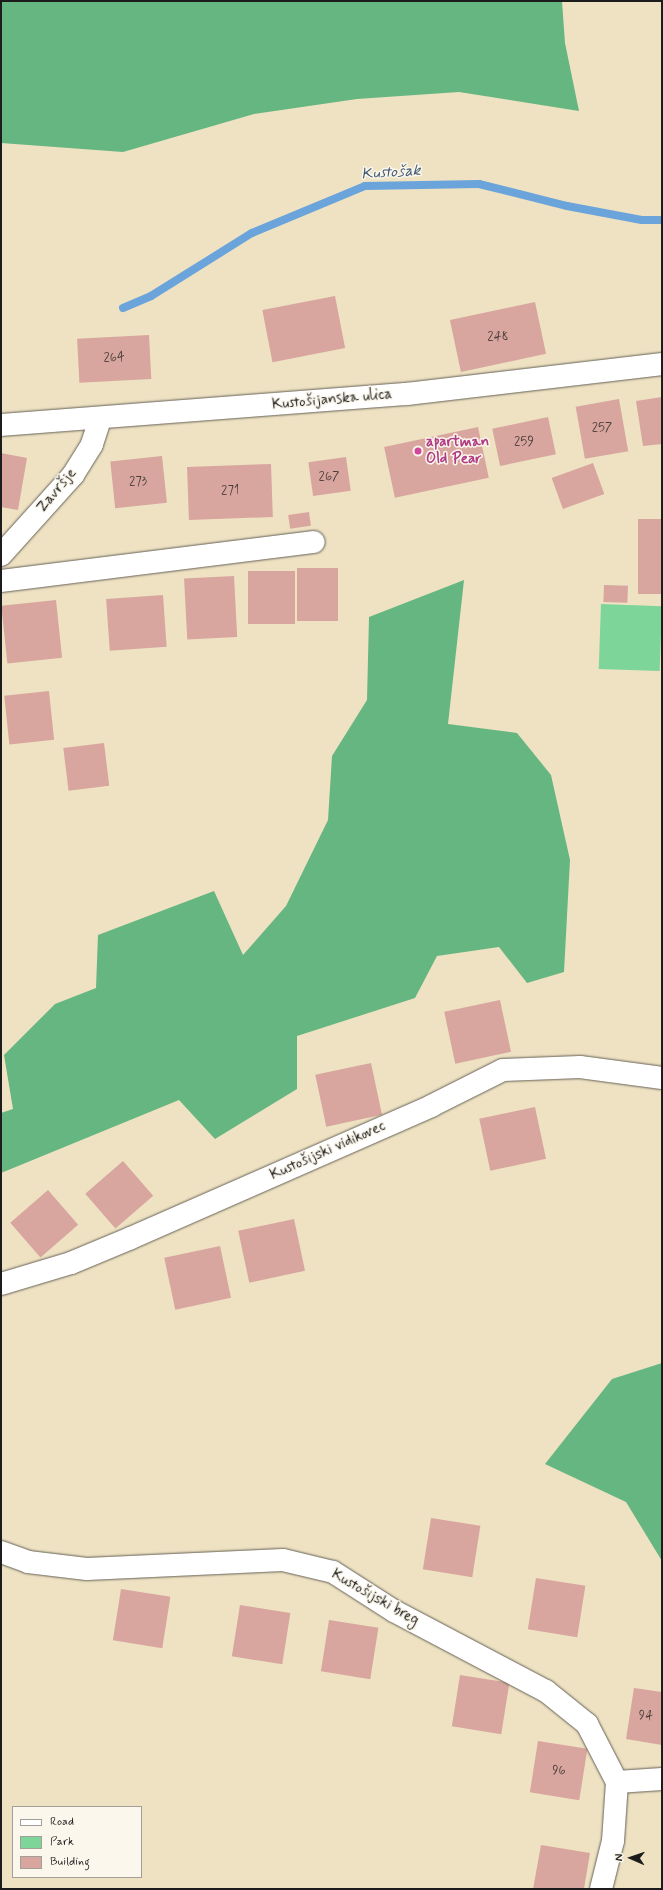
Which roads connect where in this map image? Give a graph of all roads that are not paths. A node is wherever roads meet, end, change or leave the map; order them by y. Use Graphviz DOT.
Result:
graph roads {
  1 [pos="662,364"];
  2 [pos="100,420"];
  3 [pos="1,425"];
  4 [pos="314,542"];
  5 [pos="1,555"];
  6 [pos="1,582"];
  7 [pos="662,1078"];
  8 [pos="1,1284"];
  9 [pos="1,1552"];
  10 [pos="662,1779"];
  11 [pos="617,1782"];
  12 [pos="601,1889"];
  1 -- 2 [label="street, Kustošijanska ulica"];
  2 -- 3 [label="street, Kustošijanska ulica"];
  2 -- 5 [label="street, Završje"];
  4 -- 6 [label="street"];
  7 -- 8 [label="street, Kustošijski vidikovec"];
  9 -- 11 [label="street, Kustošijski breg"];
  10 -- 11 [label="street"];
  11 -- 12 [label="street"];
}
